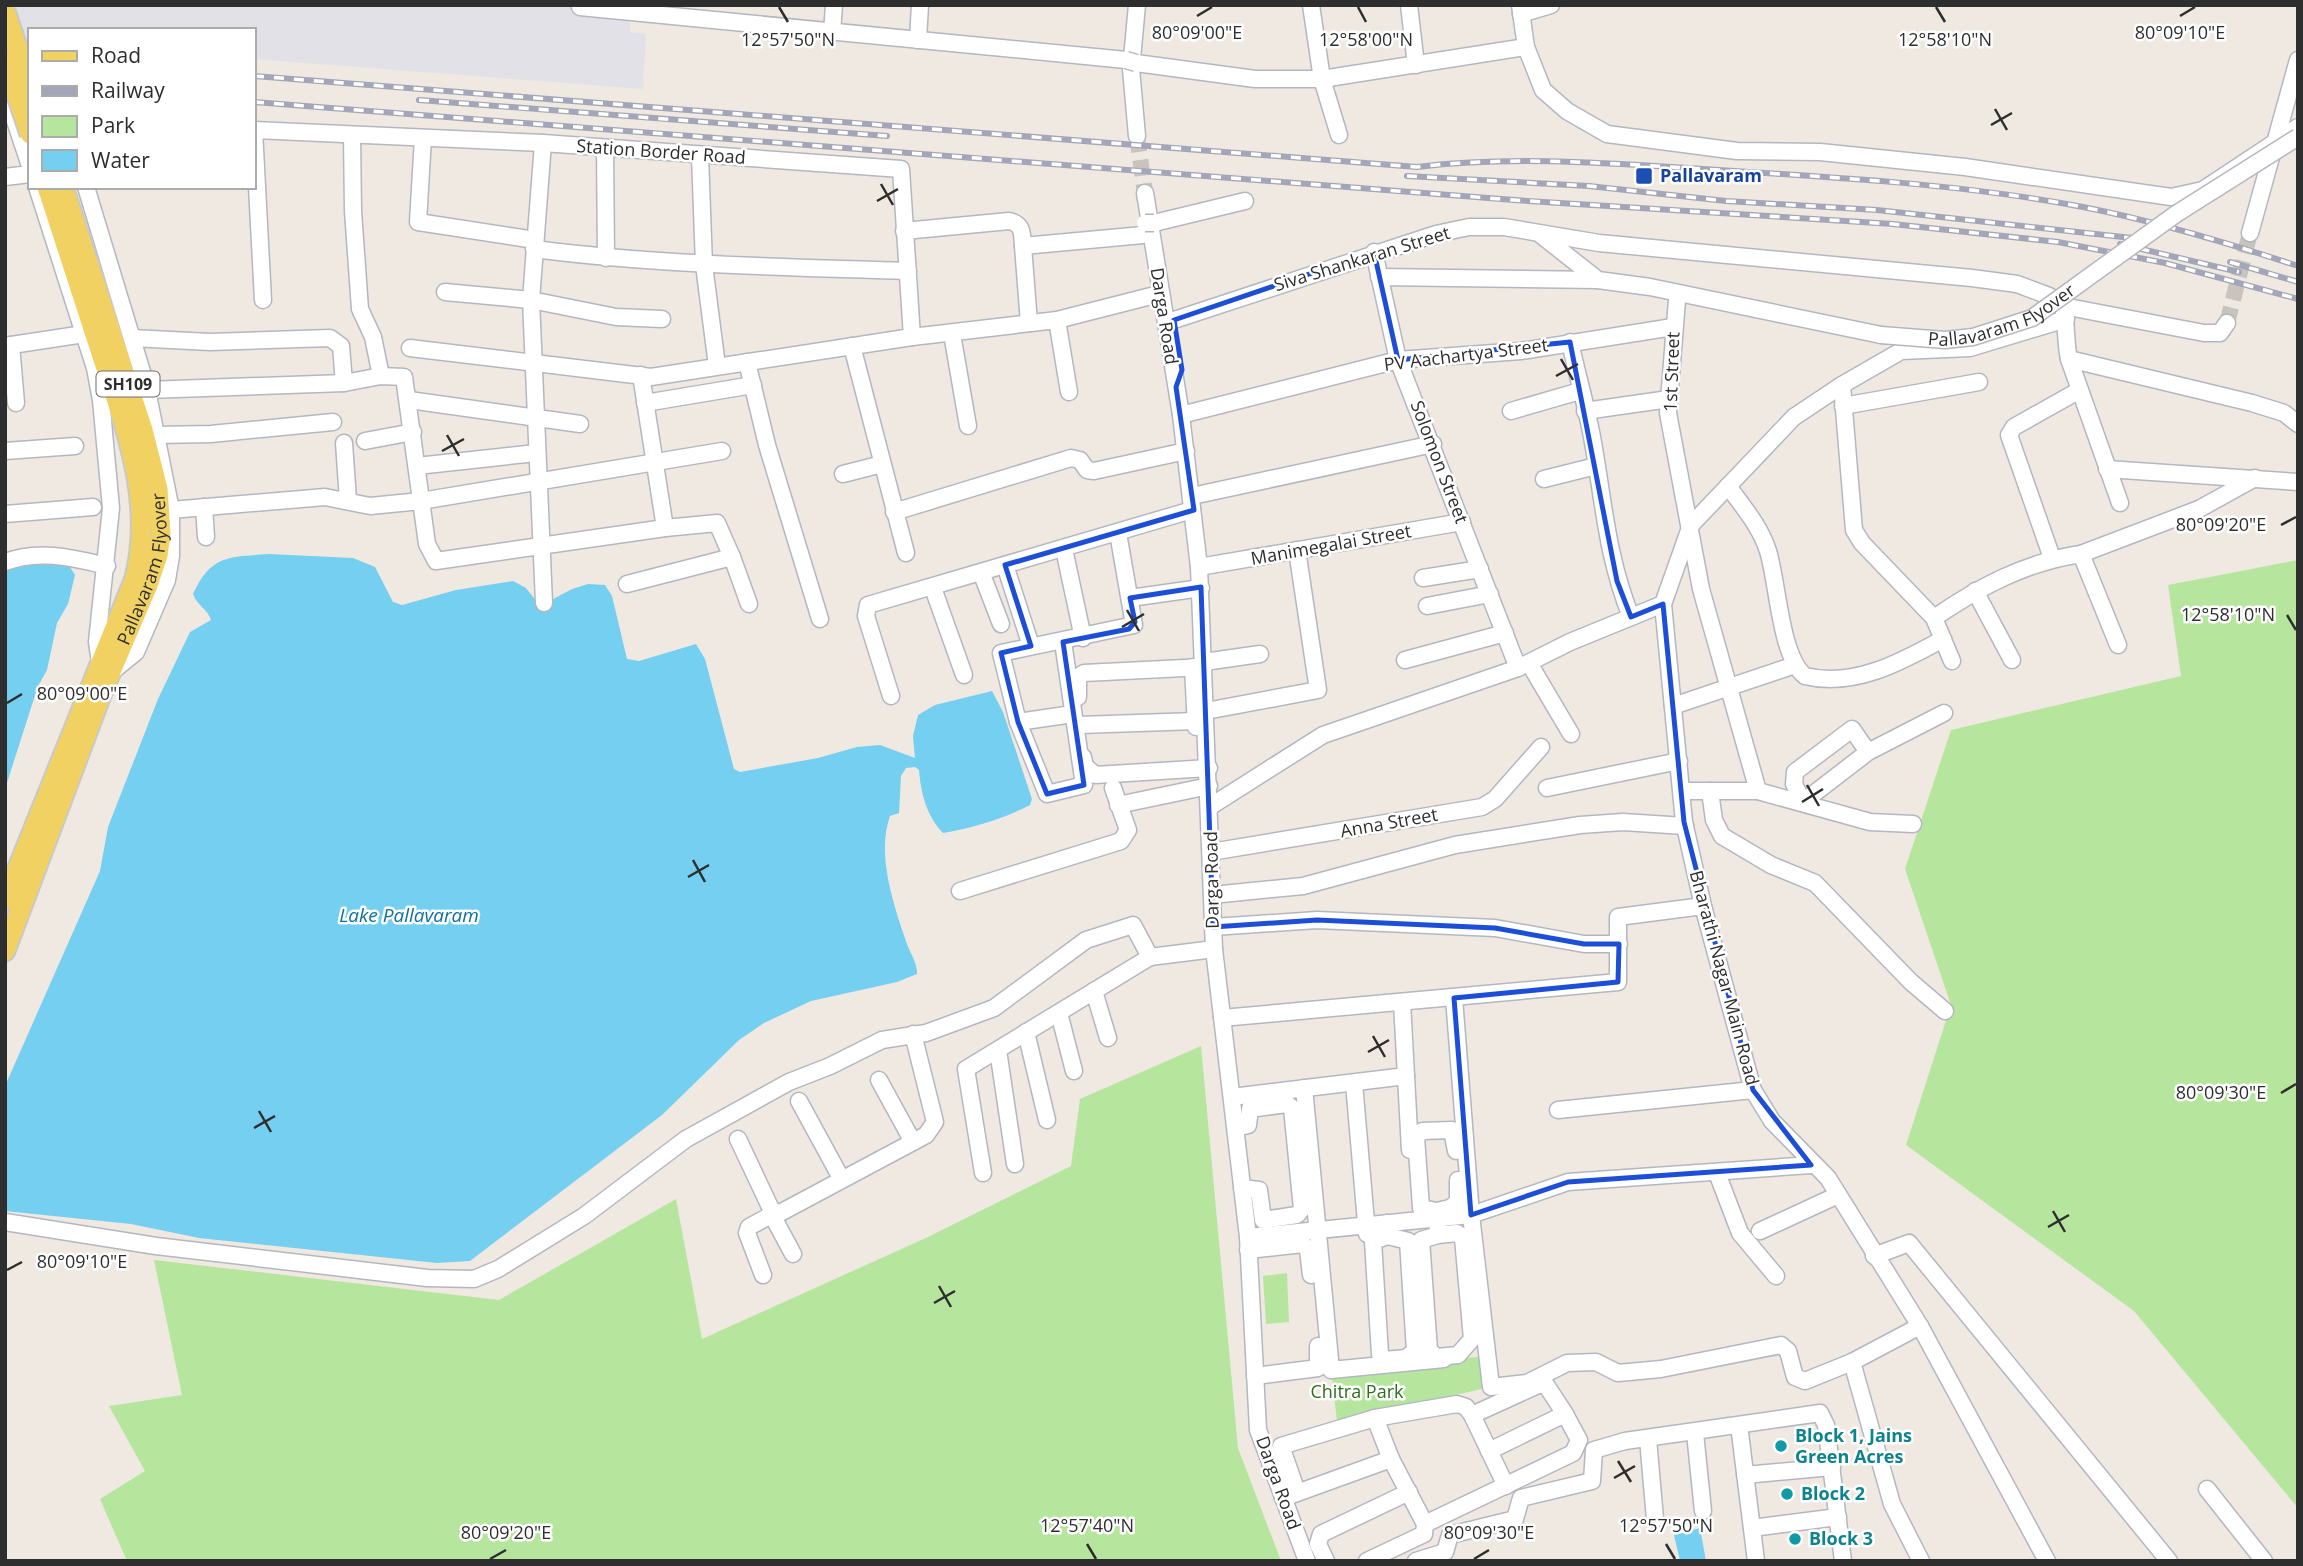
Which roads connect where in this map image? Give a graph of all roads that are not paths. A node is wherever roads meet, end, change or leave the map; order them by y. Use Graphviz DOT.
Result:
graph roads {
  1 [pos="737,5"];
  2 [pos="834,5"];
  3 [pos="920,5"];
  4 [pos="1128,5"];
  5 [pos="1137,5"];
  6 [pos="1145,5"];
  7 [pos="1311,5"];
  8 [pos="1409,5"];
  9 [pos="1551,5"];
  10 [pos="580,7"];
  11 [pos="1521,10"];
  12 [pos="5,11"];
  13 [pos="670,11"];
  14 [pos="737,22"];
  15 [pos="832,32"];
  16 [pos="918,40"];
  17 [pos="1526,47"];
  18 [pos="5,60"];
  19 [pos="2298,60"];
  20 [pos="1131,62"];
  21 [pos="1416,65"];
  22 [pos="1322,79"];
  23 [pos="28,80"];
  24 [pos="8,105"];
  25 [pos="28,108"];
  26 [pos="1142,118"];
  27 [pos="28,128"];
  28 [pos="256,130"];
  29 [pos="2296,132"];
  30 [pos="352,135"];
  31 [pos="1339,135"];
  32 [pos="423,138"];
  33 [pos="2275,141"];
  34 [pos="543,143"];
  35 [pos="606,148"];
  36 [pos="700,156"];
  37 [pos="28,160"];
  38 [pos="256,168"];
  39 [pos="28,174"];
  40 [pos="5,177"];
  41 [pos="38,189"];
  42 [pos="48,189"];
  43 [pos="64,189"];
  44 [pos="87,189"];
  45 [pos="1245,201"];
  46 [pos="1148,225"];
  47 [pos="1533,229"];
  48 [pos="904,231"];
  49 [pos="2250,233"];
  50 [pos="534,244"];
  51 [pos="1023,246"];
  52 [pos="1374,252"];
  53 [pos="606,258"];
  54 [pos="704,265"];
  55 [pos="908,271"];
  56 [pos="1380,277"];
  57 [pos="1598,280"];
  58 [pos="1662,289"];
  59 [pos="445,292"];
  60 [pos="1151,296"];
  61 [pos="263,300"];
  62 [pos="531,300"];
  63 [pos="1677,300"];
  64 [pos="2064,313"];
  65 [pos="662,319"];
  66 [pos="1056,320"];
  67 [pos="1174,320"];
  68 [pos="1030,323"];
  69 [pos="2227,323"];
  70 [pos="1673,327"];
  71 [pos="84,334"];
  72 [pos="952,334"];
  73 [pos="912,337"];
  74 [pos="132,338"];
  75 [pos="1570,342"];
  76 [pos="8,345"];
  77 [pos="852,346"];
  78 [pos="410,348"];
  79 [pos="1901,351"];
  80 [pos="2069,359"];
  81 [pos="533,360"];
  82 [pos="1398,360"];
  83 [pos="747,362"];
  84 [pos="717,366"];
  85 [pos="640,375"];
  86 [pos="381,376"];
  87 [pos="1979,382"];
  88 [pos="344,383"];
  89 [pos="753,385"];
  90 [pos="1842,385"];
  91 [pos="1176,387"];
  92 [pos="147,390"];
  93 [pos="1580,391"];
  94 [pos="2078,391"];
  95 [pos="1069,392"];
  96 [pos="1669,399"];
  97 [pos="409,400"];
  98 [pos="16,403"];
  99 [pos="645,403"];
  100 [pos="1843,406"];
  101 [pos="1511,411"];
  102 [pos="1585,411"];
  103 [pos="1181,415"];
  104 [pos="536,419"];
  105 [pos="332,422"];
  106 [pos="2298,424"];
  107 [pos="580,425"];
  108 [pos="968,426"];
  109 [pos="413,432"];
  110 [pos="156,435"];
  111 [pos="365,442"];
  112 [pos="344,443"];
  113 [pos="1433,444"];
  114 [pos="75,446"];
  115 [pos="5,451"];
  116 [pos="722,451"];
  117 [pos="1186,451"];
  118 [pos="536,453"];
  119 [pos="655,464"];
  120 [pos="882,464"];
  121 [pos="417,466"];
  122 [pos="1596,466"];
  123 [pos="2107,469"];
  124 [pos="843,474"];
  125 [pos="2255,478"];
  126 [pos="1544,479"];
  127 [pos="539,482"];
  128 [pos="2298,482"];
  129 [pos="1728,486"];
  130 [pos="348,500"];
  131 [pos="421,501"];
  132 [pos="1192,503"];
  133 [pos="2120,503"];
  134 [pos="93,507"];
  135 [pos="204,507"];
  136 [pos="171,510"];
  137 [pos="894,512"];
  138 [pos="5,514"];
  139 [pos="1462,522"];
  140 [pos="1691,525"];
  141 [pos="665,528"];
  142 [pos="1118,533"];
  143 [pos="206,537"];
  144 [pos="541,548"];
  145 [pos="1064,549"];
  146 [pos="1297,550"];
  147 [pos="906,554"];
  148 [pos="2081,554"];
  149 [pos="732,557"];
  150 [pos="2052,558"];
  151 [pos="5,562"];
  152 [pos="1005,565"];
  153 [pos="107,566"];
  154 [pos="1199,567"];
  155 [pos="1480,569"];
  156 [pos="981,572"];
  157 [pos="1423,578"];
  158 [pos="141,582"];
  159 [pos="627,584"];
  160 [pos="933,588"];
  161 [pos="1201,588"];
  162 [pos="1975,591"];
  163 [pos="1490,594"];
  164 [pos="1130,598"];
  165 [pos="544,604"];
  166 [pos="749,604"];
  167 [pos="1663,604"];
  168 [pos="1427,606"];
  169 [pos="1632,617"];
  170 [pos="1934,618"];
  171 [pos="820,619"];
  172 [pos="1001,624"];
  173 [pos="1505,633"];
  174 [pos="1083,638"];
  175 [pos="1943,639"];
  176 [pos="1063,642"];
  177 [pos="2118,645"];
  178 [pos="1031,646"];
  179 [pos="1260,654"];
  180 [pos="1405,660"];
  181 [pos="2012,660"];
  182 [pos="1952,661"];
  183 [pos="1200,665"];
  184 [pos="1524,665"];
  185 [pos="1795,665"];
  186 [pos="108,666"];
  187 [pos="964,675"];
  188 [pos="1729,688"];
  189 [pos="891,696"];
  190 [pos="1673,706"];
  191 [pos="1944,713"];
  192 [pos="1201,716"];
  193 [pos="1076,720"];
  194 [pos="1018,722"];
  195 [pos="1571,734"];
  196 [pos="1541,747"];
  197 [pos="1868,752"];
  198 [pos="1679,761"];
  199 [pos="1203,768"];
  200 [pos="1209,786"];
  201 [pos="1113,788"];
  202 [pos="1547,788"];
  203 [pos="1682,791"];
  204 [pos="1710,791"];
  205 [pos="1758,791"];
  206 [pos="1802,802"];
  207 [pos="1118,806"];
  208 [pos="1210,806"];
  209 [pos="1913,824"];
  210 [pos="1685,826"];
  211 [pos="1211,852"];
  212 [pos="960,891"];
  213 [pos="1212,895"];
  214 [pos="5,900"];
  215 [pos="1703,906"];
  216 [pos="1213,927"];
  217 [pos="1619,944"];
  218 [pos="1214,949"];
  219 [pos="5,951"];
  220 [pos="1150,957"];
  221 [pos="1094,991"];
  222 [pos="1454,998"];
  223 [pos="1402,1002"];
  224 [pos="1945,1011"];
  225 [pos="1059,1013"];
  226 [pos="1222,1018"];
  227 [pos="1026,1032"];
  228 [pos="913,1034"];
  229 [pos="1108,1038"];
  230 [pos="998,1050"];
  231 [pos="1073,1071"];
  232 [pos="1406,1076"];
  233 [pos="879,1080"];
  234 [pos="1354,1083"];
  235 [pos="1304,1088"];
  236 [pos="1753,1090"];
  237 [pos="1232,1097"];
  238 [pos="799,1101"];
  239 [pos="1558,1110"];
  240 [pos="1047,1120"];
  241 [pos="1236,1128"];
  242 [pos="738,1139"];
  243 [pos="913,1142"];
  244 [pos="1015,1164"];
  245 [pos="1811,1165"];
  246 [pos="983,1172"];
  247 [pos="1717,1173"];
  248 [pos="841,1178"];
  249 [pos="1242,1188"];
  250 [pos="1838,1195"];
  251 [pos="774,1214"];
  252 [pos="1437,1214"];
  253 [pos="1471,1215"];
  254 [pos="1415,1220"];
  255 [pos="5,1222"];
  256 [pos="1366,1225"];
  257 [pos="1387,1229"];
  258 [pos="1317,1230"];
  259 [pos="1760,1231"];
  260 [pos="1438,1235"];
  261 [pos="1248,1243"];
  262 [pos="793,1254"];
  263 [pos="1874,1256"];
  264 [pos="763,1275"];
  265 [pos="1776,1276"];
  266 [pos="1920,1326"];
  267 [pos="1487,1354"];
  268 [pos="1427,1361"];
  269 [pos="1852,1363"];
  270 [pos="1379,1366"];
  271 [pos="1255,1376"];
  272 [pos="1564,1414"];
  273 [pos="1472,1415"];
  274 [pos="1375,1418"];
  275 [pos="1739,1425"];
  276 [pos="1695,1433"];
  277 [pos="1648,1439"];
  278 [pos="1489,1451"];
  279 [pos="1391,1459"];
  280 [pos="1832,1468"];
  281 [pos="1745,1475"];
  282 [pos="1506,1486"];
  283 [pos="2207,1489"];
  284 [pos="1409,1493"];
  285 [pos="1290,1495"];
  286 [pos="1703,1511"];
  287 [pos="1838,1517"];
  288 [pos="1655,1519"];
  289 [pos="1426,1524"];
  290 [pos="1752,1528"];
  291 [pos="1307,1561"];
  292 [pos="1326,1561"];
  293 [pos="1367,1561"];
  294 [pos="1416,1561"];
  295 [pos="1756,1561"];
  296 [pos="1843,1561"];
  297 [pos="1921,1561"];
  298 [pos="2047,1561"];
  299 [pos="2169,1561"];
  300 [pos="2264,1561"];
  1 -- 14 [label="street"];
  2 -- 15 [label="street"];
  3 -- 16 [label="street"];
  4 -- 20 [label="street"];
  5 -- 20 [label="street"];
  6 -- 20 [label="street"];
  7 -- 22 [label="street"];
  8 -- 21 [label="street"];
  9 -- 11 [label="street"];
  10 -- 13 [label="street"];
  11 -- 17 [label="street"];
  12 -- 23 [label="main road, bridge"];
  13 -- 14 [label="street"];
  14 -- 15 [label="street"];
  15 -- 16 [label="street"];
  16 -- 20 [label="street"];
  17 -- 21 [label="street"];
  17 -- 33 [label="street"];
  18 -- 27 [label="main road, bridge"];
  19 -- 33 [label="street"];
  20 -- 22 [label="street"];
  20 -- 26 [label="street"];
  21 -- 22 [label="street"];
  22 -- 31 [label="street"];
  24 -- 25 [label="street"];
  24 -- 37 [label="street"];
  28 -- 30 [label="street, Station Border Road"];
  29 -- 33 [label="street"];
  29 -- 58 [label="street, Pallavaram Flyover, bridge"];
  30 -- 32 [label="street, Station Border Road"];
  30 -- 86 [label="street"];
  32 -- 34 [label="street, Station Border Road"];
  32 -- 50 [label="street"];
  33 -- 49 [label="street"];
  34 -- 35 [label="street, Station Border Road"];
  34 -- 50 [label="street"];
  35 -- 36 [label="street, Station Border Road"];
  35 -- 53 [label="street"];
  36 -- 48 [label="street, Station Border Road"];
  36 -- 54 [label="street"];
  38 -- 61 [label="street"];
  39 -- 40 [label="street"];
  41 -- 71 [label="street"];
  42 -- 158 [label="main road, Pallavaram Flyover / SH109"];
  43 -- 158 [label="main road, Pallavaram Flyover / SH109"];
  44 -- 74 [label="street"];
  45 -- 46 [label="street"];
  46 -- 51 [label="street"];
  46 -- 60 [label="street"];
  46 -- 67 [label="street"];
  46 -- 91 [label="street, Darga Road"];
  47 -- 52 [label="street, Siva Shankaran Street"];
  47 -- 57 [label="street"];
  47 -- 64 [label="street, Siva Shankaran Street"];
  48 -- 51 [label="street"];
  48 -- 55 [label="street, Station Border Road"];
  50 -- 53 [label="street"];
  50 -- 62 [label="street"];
  51 -- 68 [label="street"];
  52 -- 56 [label="street, Solomon Street"];
  52 -- 67 [label="street, Siva Shankaran Street"];
  53 -- 54 [label="street"];
  54 -- 55 [label="street"];
  54 -- 84 [label="street"];
  55 -- 73 [label="street, Station Border Road"];
  56 -- 57 [label="street"];
  56 -- 82 [label="street, Solomon Street"];
  57 -- 58 [label="street"];
  58 -- 63 [label="street"];
  59 -- 62 [label="street"];
  60 -- 66 [label="street"];
  60 -- 91 [label="street"];
  62 -- 65 [label="street"];
  62 -- 81 [label="street"];
  63 -- 70 [label="street, 1st Street"];
  63 -- 79 [label="street"];
  64 -- 69 [label="street"];
  64 -- 79 [label="street"];
  64 -- 80 [label="street"];
  66 -- 68 [label="street"];
  66 -- 95 [label="street"];
  67 -- 91 [label="street"];
  68 -- 72 [label="street"];
  70 -- 75 [label="street, PV Aachartya Street"];
  70 -- 96 [label="street, 1st Street"];
  71 -- 76 [label="street"];
  71 -- 153 [label="street"];
  72 -- 73 [label="street"];
  72 -- 108 [label="street"];
  73 -- 77 [label="street"];
  74 -- 88 [label="street"];
  74 -- 92 [label="street"];
  75 -- 82 [label="street, PV Aachartya Street"];
  75 -- 93 [label="street"];
  76 -- 98 [label="street"];
  77 -- 83 [label="street"];
  77 -- 120 [label="street"];
  78 -- 81 [label="street"];
  79 -- 90 [label="street"];
  80 -- 94 [label="street"];
  80 -- 106 [label="street"];
  81 -- 85 [label="street"];
  81 -- 104 [label="street"];
  82 -- 103 [label="street, PV Aachartya Street"];
  82 -- 113 [label="street, Solomon Street"];
  83 -- 84 [label="street"];
  83 -- 89 [label="street"];
  84 -- 85 [label="street"];
  85 -- 99 [label="street"];
  86 -- 88 [label="street"];
  86 -- 97 [label="street"];
  87 -- 100 [label="street"];
  88 -- 92 [label="street"];
  89 -- 99 [label="street"];
  89 -- 171 [label="street"];
  90 -- 100 [label="street"];
  90 -- 129 [label="street"];
  91 -- 103 [label="street, Darga Road"];
  92 -- 110 [label="street"];
  93 -- 101 [label="street"];
  93 -- 102 [label="street"];
  94 -- 123 [label="street"];
  94 -- 150 [label="street"];
  96 -- 102 [label="street"];
  96 -- 140 [label="street, 1st Street"];
  97 -- 104 [label="street"];
  97 -- 109 [label="street"];
  99 -- 119 [label="street"];
  100 -- 170 [label="street"];
  102 -- 122 [label="street"];
  103 -- 117 [label="street, Darga Road"];
  104 -- 107 [label="street"];
  104 -- 118 [label="street"];
  105 -- 110 [label="street"];
  109 -- 111 [label="street"];
  109 -- 121 [label="street"];
  110 -- 136 [label="street"];
  112 -- 130 [label="street"];
  113 -- 132 [label="street"];
  113 -- 139 [label="street, Solomon Street"];
  114 -- 115 [label="street"];
  116 -- 119 [label="street"];
  117 -- 132 [label="street, Darga Road"];
  117 -- 137 [label="street"];
  118 -- 121 [label="street"];
  118 -- 127 [label="street"];
  119 -- 127 [label="street"];
  119 -- 141 [label="street"];
  120 -- 124 [label="street"];
  120 -- 137 [label="street"];
  121 -- 131 [label="street"];
  122 -- 126 [label="street"];
  122 -- 169 [label="street"];
  123 -- 125 [label="street"];
  123 -- 133 [label="street"];
  125 -- 128 [label="street"];
  125 -- 148 [label="street"];
  127 -- 131 [label="street"];
  127 -- 144 [label="street"];
  129 -- 140 [label="street"];
  129 -- 185 [label="street"];
  130 -- 131 [label="street"];
  130 -- 135 [label="street"];
  131 -- 144 [label="street"];
  132 -- 142 [label="street"];
  132 -- 154 [label="street, Darga Road"];
  134 -- 138 [label="street"];
  135 -- 136 [label="street"];
  135 -- 143 [label="street"];
  136 -- 186 [label="street"];
  137 -- 147 [label="street"];
  139 -- 146 [label="street, Manimegalai Street"];
  139 -- 155 [label="street, Solomon Street"];
  140 -- 167 [label="street, Bharathi Nagar Main Road"];
  140 -- 188 [label="street, 1st Street"];
  141 -- 144 [label="street"];
  141 -- 149 [label="street"];
  142 -- 145 [label="street"];
  142 -- 164 [label="street"];
  144 -- 165 [label="street"];
  145 -- 152 [label="street"];
  145 -- 174 [label="street"];
  146 -- 154 [label="street, Manimegalai Street"];
  146 -- 192 [label="street"];
  148 -- 150 [label="street"];
  148 -- 177 [label="street"];
  149 -- 159 [label="street"];
  149 -- 166 [label="street"];
  150 -- 162 [label="street"];
  151 -- 153 [label="street"];
  152 -- 156 [label="street"];
  152 -- 178 [label="street"];
  153 -- 186 [label="street"];
  154 -- 161 [label="street, Darga Road"];
  155 -- 157 [label="street"];
  155 -- 163 [label="street, Solomon Street"];
  156 -- 160 [label="street"];
  156 -- 172 [label="street"];
  158 -- 186 [label="main road, Pallavaram Flyover / SH109"];
  160 -- 187 [label="street"];
  160 -- 189 [label="street"];
  161 -- 164 [label="street"];
  161 -- 183 [label="street, Darga Road"];
  162 -- 170 [label="street"];
  162 -- 181 [label="street"];
  163 -- 168 [label="street"];
  163 -- 173 [label="street, Solomon Street"];
  164 -- 174 [label="street"];
  167 -- 169 [label="street"];
  167 -- 190 [label="street, Bharathi Nagar Main Road"];
  169 -- 184 [label="street"];
  170 -- 175 [label="street"];
  173 -- 180 [label="street"];
  173 -- 184 [label="street, Solomon Street"];
  174 -- 176 [label="street"];
  175 -- 182 [label="street"];
  175 -- 185 [label="street"];
  176 -- 178 [label="street"];
  176 -- 193 [label="street"];
  178 -- 194 [label="street"];
  179 -- 183 [label="street"];
  183 -- 192 [label="street, Darga Road"];
  183 -- 193 [label="street"];
  184 -- 195 [label="street, Solomon Street"];
  184 -- 208 [label="street"];
  185 -- 188 [label="street"];
  186 -- 214 [label="main road, SH109"];
  186 -- 219 [label="main road, SH109"];
  188 -- 190 [label="street"];
  188 -- 205 [label="street, 1st Street"];
  190 -- 198 [label="street, Bharathi Nagar Main Road"];
  191 -- 197 [label="street"];
  192 -- 193 [label="street"];
  192 -- 199 [label="street, Darga Road"];
  193 -- 194 [label="street"];
  193 -- 194 [label="street"];
  193 -- 199 [label="street"];
  196 -- 211 [label="street, Anna Street"];
  197 -- 206 [label="street"];
  197 -- 206 [label="street"];
  198 -- 202 [label="street"];
  198 -- 203 [label="street, Bharathi Nagar Main Road"];
  199 -- 200 [label="street, Darga Road"];
  200 -- 207 [label="street"];
  200 -- 208 [label="street, Darga Road"];
  201 -- 207 [label="street"];
  203 -- 204 [label="street"];
  203 -- 210 [label="street, Bharathi Nagar Main Road"];
  204 -- 205 [label="street"];
  204 -- 224 [label="street"];
  205 -- 206 [label="street"];
  206 -- 209 [label="street"];
  207 -- 212 [label="street"];
  208 -- 211 [label="street, Darga Road"];
  210 -- 213 [label="street"];
  210 -- 215 [label="street, Bharathi Nagar Main Road"];
  211 -- 213 [label="street, Darga Road"];
  213 -- 216 [label="street, Darga Road"];
  215 -- 217 [label="street"];
  215 -- 236 [label="street, Bharathi Nagar Main Road"];
  216 -- 217 [label="street"];
  216 -- 218 [label="street, Darga Road"];
  217 -- 222 [label="street"];
  218 -- 220 [label="street"];
  218 -- 226 [label="street, Darga Road"];
  220 -- 221 [label="street"];
  220 -- 228 [label="street"];
  221 -- 225 [label="street"];
  221 -- 229 [label="street"];
  222 -- 223 [label="street"];
  222 -- 253 [label="street"];
  223 -- 226 [label="street"];
  223 -- 232 [label="street"];
  225 -- 227 [label="street"];
  225 -- 231 [label="street"];
  226 -- 237 [label="street, Darga Road"];
  227 -- 230 [label="street"];
  227 -- 240 [label="street"];
  228 -- 243 [label="street"];
  228 -- 255 [label="street"];
  230 -- 244 [label="street"];
  230 -- 246 [label="street"];
  232 -- 234 [label="street"];
  232 -- 254 [label="street"];
  233 -- 243 [label="street"];
  234 -- 235 [label="street"];
  234 -- 256 [label="street"];
  235 -- 237 [label="street"];
  235 -- 258 [label="street"];
  236 -- 239 [label="street"];
  236 -- 245 [label="street, Bharathi Nagar Main Road"];
  237 -- 241 [label="street, Darga Road"];
  238 -- 248 [label="street"];
  241 -- 249 [label="street, Darga Road"];
  241 -- 249 [label="street"];
  242 -- 251 [label="street"];
  243 -- 248 [label="street"];
  245 -- 247 [label="street"];
  245 -- 250 [label="street, Bharathi Nagar Main Road"];
  247 -- 253 [label="street"];
  247 -- 265 [label="street"];
  248 -- 251 [label="street"];
  249 -- 261 [label="street, Darga Road"];
  250 -- 259 [label="street"];
  250 -- 263 [label="street, Bharathi Nagar Main Road"];
  251 -- 262 [label="street"];
  251 -- 264 [label="street"];
  252 -- 252 [label="street"];
  252 -- 253 [label="street"];
  252 -- 254 [label="street"];
  252 -- 260 [label="street"];
  253 -- 267 [label="street"];
  254 -- 257 [label="street"];
  254 -- 268 [label="street"];
  256 -- 257 [label="street"];
  256 -- 258 [label="street"];
  256 -- 270 [label="street"];
  257 -- 257 [label="street"];
  258 -- 261 [label="street"];
  258 -- 270 [label="street"];
  260 -- 260 [label="street"];
  261 -- 271 [label="street, Darga Road"];
  261 -- 271 [label="street"];
  263 -- 266 [label="street, Bharathi Nagar Main Road"];
  263 -- 299 [label="street"];
  266 -- 269 [label="street"];
  266 -- 298 [label="street, Bharathi Nagar Main Road"];
  267 -- 268 [label="street"];
  267 -- 269 [label="street"];
  268 -- 270 [label="street"];
  269 -- 297 [label="street"];
  271 -- 285 [label="street, Darga Road"];
  272 -- 273 [label="street"];
  272 -- 278 [label="street"];
  272 -- 282 [label="street"];
  273 -- 274 [label="street"];
  273 -- 278 [label="street"];
  274 -- 279 [label="street"];
  274 -- 285 [label="street"];
  275 -- 276 [label="street"];
  275 -- 280 [label="street"];
  275 -- 281 [label="street"];
  276 -- 277 [label="street"];
  276 -- 286 [label="street"];
  277 -- 288 [label="street"];
  277 -- 294 [label="street"];
  278 -- 282 [label="street"];
  279 -- 284 [label="street"];
  279 -- 285 [label="street"];
  280 -- 281 [label="street"];
  280 -- 287 [label="street"];
  281 -- 290 [label="street"];
  282 -- 289 [label="street"];
  283 -- 300 [label="street"];
  284 -- 289 [label="street"];
  284 -- 292 [label="street"];
  285 -- 291 [label="street, Darga Road"];
  287 -- 290 [label="street"];
  287 -- 296 [label="street"];
  289 -- 293 [label="street"];
  290 -- 295 [label="street"];
}
